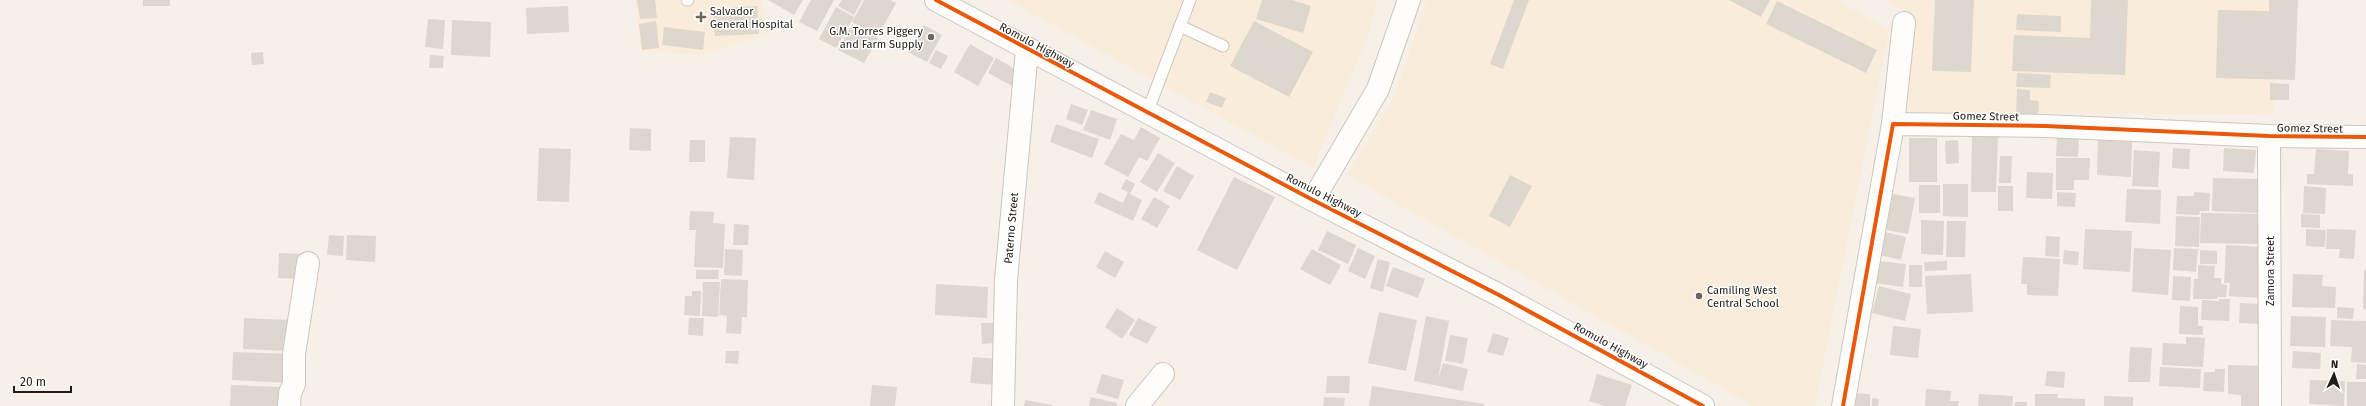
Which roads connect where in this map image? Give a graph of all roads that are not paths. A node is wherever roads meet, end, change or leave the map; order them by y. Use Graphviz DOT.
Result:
graph roads {
  1 [pos="936,0"];
  2 [pos="1190,0"];
  3 [pos="1409,0"];
  4 [pos="1904,23"];
  5 [pos="1180,26"];
  6 [pos="1223,46"];
  7 [pos="1027,50"];
  8 [pos="1147,113"];
  9 [pos="1893,124"];
  10 [pos="2269,136"];
  11 [pos="2366,137"];
  12 [pos="1313,200"];
  13 [pos="308,263"];
  14 [pos="1164,374"];
  15 [pos="289,406"];
  16 [pos="1002,406"];
  17 [pos="1137,406"];
  18 [pos="1703,406"];
  19 [pos="1843,406"];
  20 [pos="2270,406"];
  1 -- 7 [label="main road, Romulo Highway"];
  2 -- 5 [label="lane"];
  3 -- 12 [label="main road"];
  4 -- 9 [label="main road"];
  5 -- 6 [label="lane"];
  5 -- 8 [label="lane"];
  7 -- 8 [label="main road, Romulo Highway"];
  7 -- 16 [label="main road, Paterno Street"];
  8 -- 12 [label="main road, Romulo Highway"];
  9 -- 10 [label="main road, Gomez Street"];
  9 -- 19 [label="main road"];
  10 -- 11 [label="main road, Gomez Street"];
  10 -- 20 [label="main road, Zamora Street"];
  12 -- 18 [label="main road, Romulo Highway"];
  13 -- 15 [label="main road"];
  14 -- 17 [label="main road"];
}
